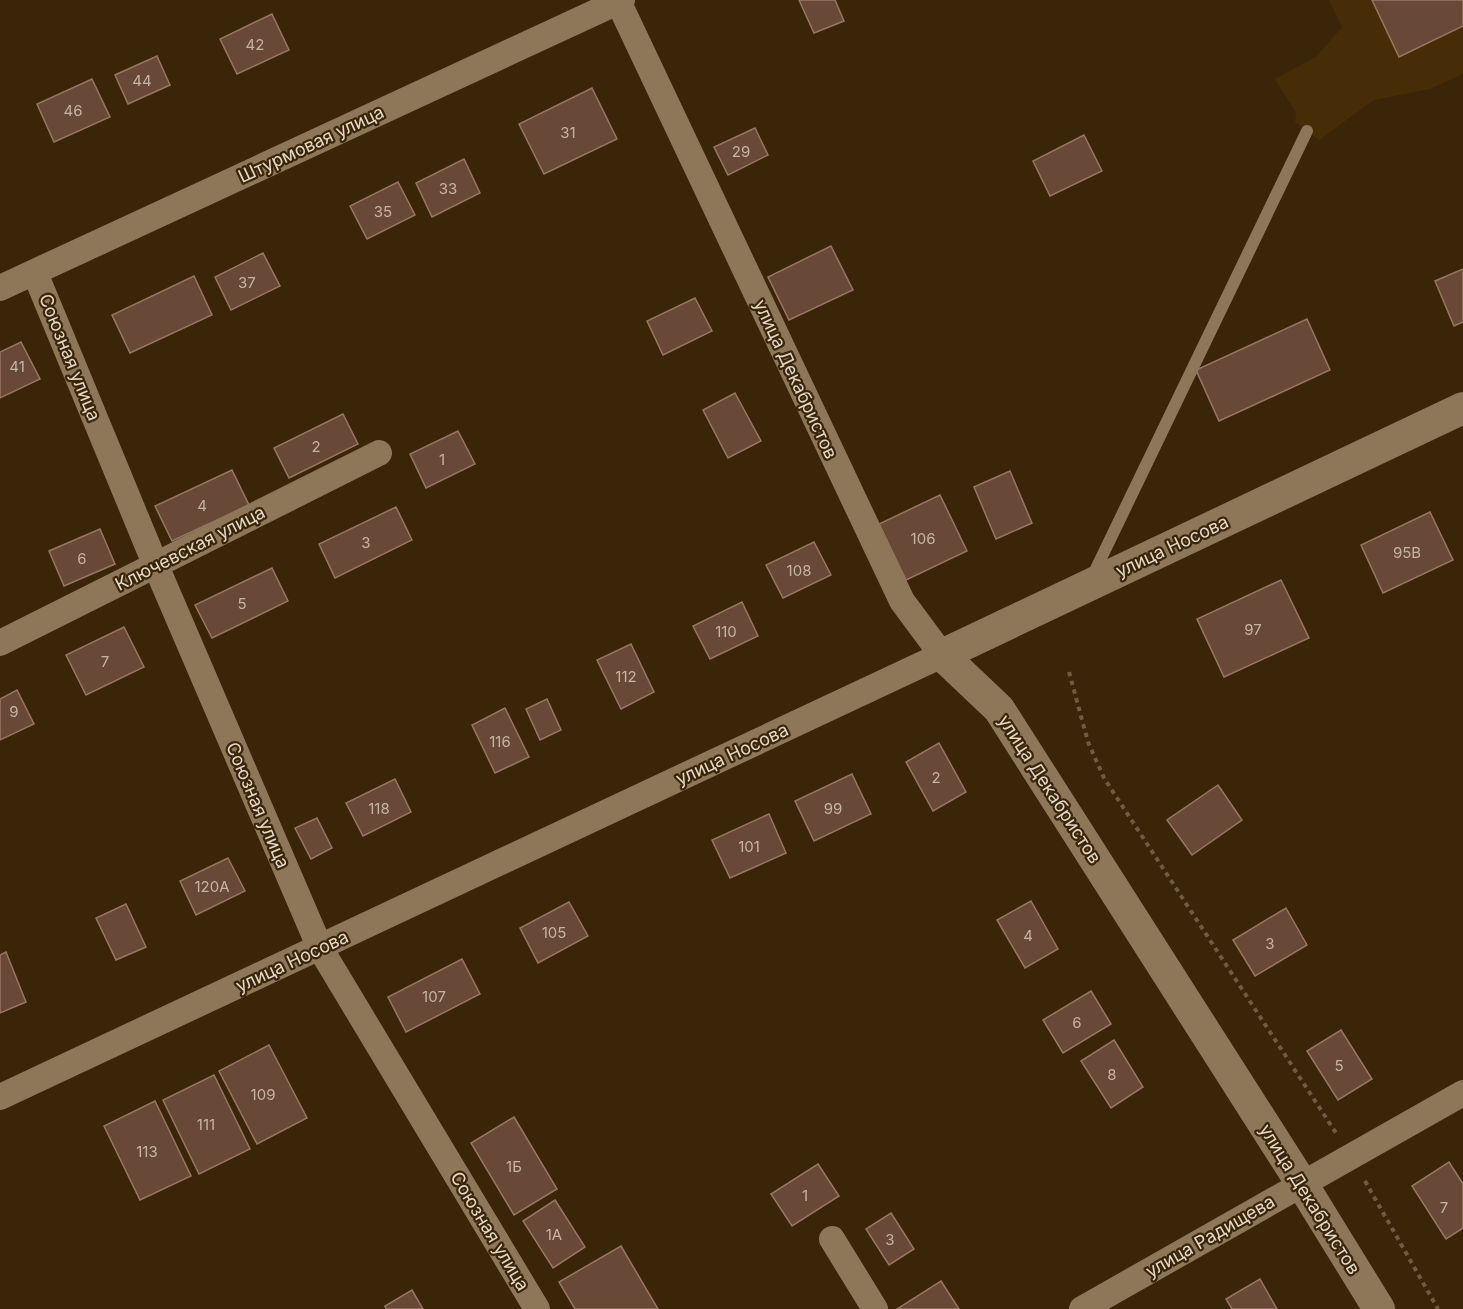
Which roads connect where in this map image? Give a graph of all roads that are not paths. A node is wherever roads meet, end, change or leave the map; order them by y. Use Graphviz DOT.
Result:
graph roads {
  1 [pos="620,1"];
  2 [pos="1307,131"];
  3 [pos="35,273"];
  4 [pos="0,288"];
  5 [pos="1463,408"];
  6 [pos="379,453"];
  7 [pos="156,566"];
  8 [pos="1087,586"];
  9 [pos="0,643"];
  10 [pos="942,655"];
  11 [pos="320,948"];
  12 [pos="1463,1093"];
  13 [pos="0,1097"];
  14 [pos="1302,1184"];
  15 [pos="832,1239"];
  16 [pos="537,1309"];
  17 [pos="875,1309"];
  18 [pos="1082,1309"];
  19 [pos="1379,1309"];
  1 -- 3 [label="street, Штурмовая улица"];
  1 -- 10 [label="street, улица Декабристов"];
  2 -- 8 [label="lane"];
  3 -- 4 [label="street, Штурмовая улица"];
  3 -- 7 [label="street, Союзная улица"];
  5 -- 8 [label="street, улица Носова"];
  6 -- 7 [label="street, Ключевская улица"];
  7 -- 9 [label="street, Ключевская улица"];
  7 -- 11 [label="street, Союзная улица"];
  8 -- 10 [label="street, улица Носова"];
  10 -- 11 [label="street, улица Носова"];
  10 -- 14 [label="street, улица Декабристов"];
  11 -- 13 [label="street, улица Носова"];
  11 -- 16 [label="street, Союзная улица"];
  12 -- 14 [label="street, улица Радищева"];
  14 -- 18 [label="street, улица Радищева"];
  14 -- 19 [label="street, улица Декабристов"];
  15 -- 17 [label="street"];
}
